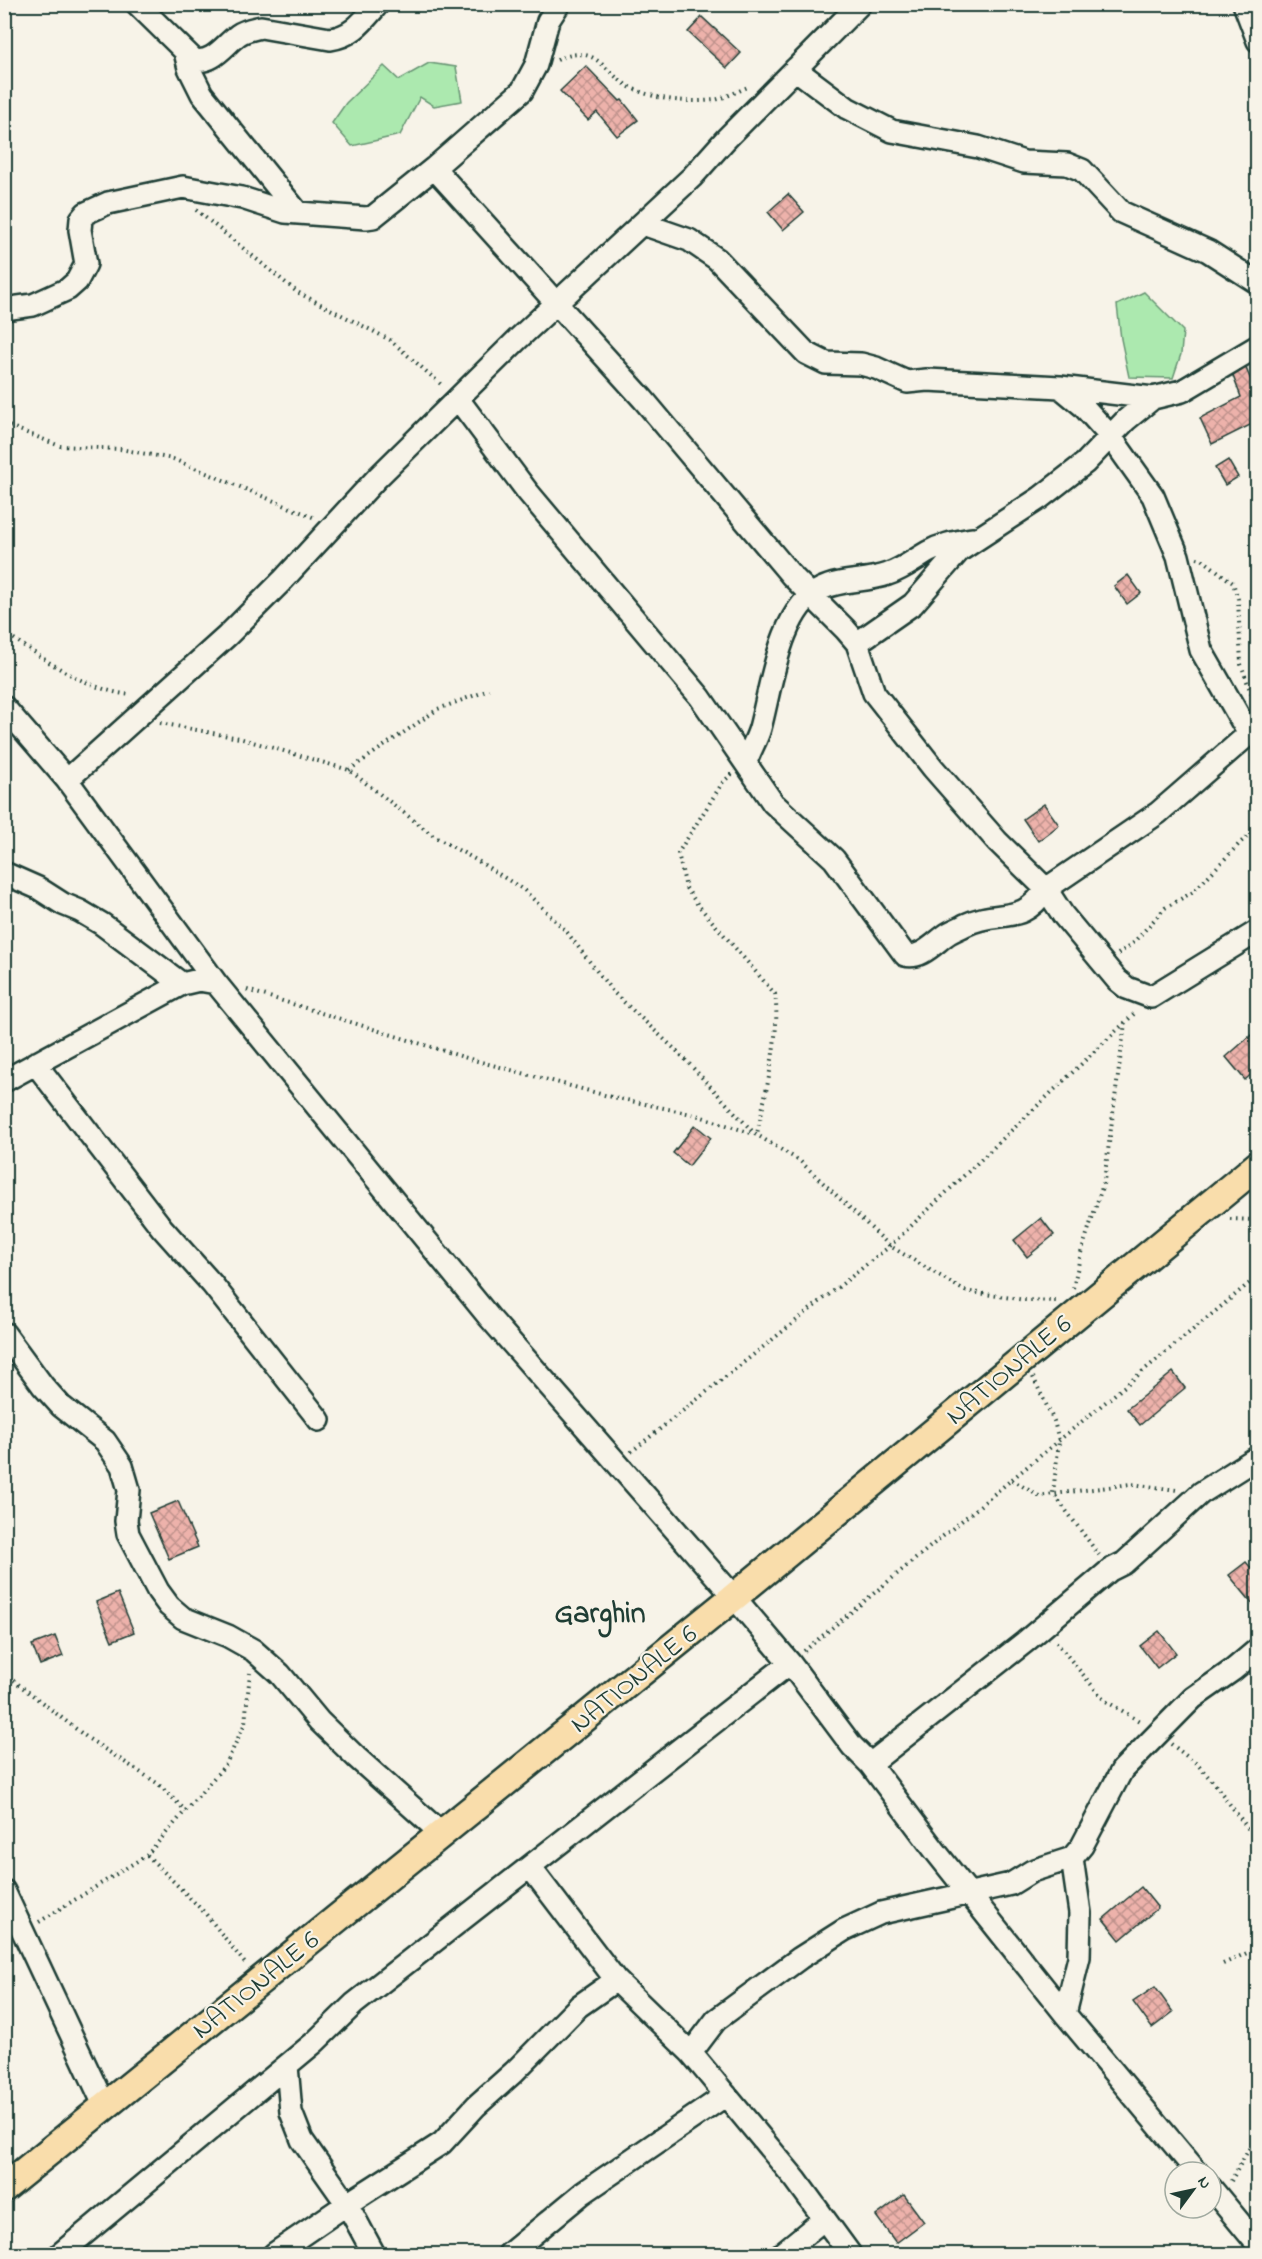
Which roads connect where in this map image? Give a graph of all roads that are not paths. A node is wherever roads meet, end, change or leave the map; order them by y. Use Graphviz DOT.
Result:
graph roads {
  1 [pos="137,4"];
  2 [pos="378,4"];
  3 [pos="559,4"];
  4 [pos="860,4"];
  5 [pos="1244,4"];
  6 [pos="1257,40"];
  7 [pos="185,52"];
  8 [pos="795,69"];
  9 [pos="434,168"];
  10 [pos="298,213"];
  11 [pos="643,224"];
  12 [pos="1257,283"];
  13 [pos="557,302"];
  14 [pos="4,309"];
  15 [pos="1257,346"];
  16 [pos="1060,387"];
  17 [pos="1153,398"];
  18 [pos="458,399"];
  19 [pos="1111,437"];
  20 [pos="976,538"];
  21 [pos="811,595"];
  22 [pos="857,643"];
  23 [pos="4,707"];
  24 [pos="1253,732"];
  25 [pos="746,762"];
  26 [pos="67,780"];
  27 [pos="4,873"];
  28 [pos="1046,889"];
  29 [pos="1257,932"];
  30 [pos="216,983"];
  31 [pos="182,984"];
  32 [pos="35,1063"];
  33 [pos="4,1081"];
  34 [pos="1257,1165"];
  35 [pos="4,1333"];
  36 [pos="319,1420"];
  37 [pos="1257,1457"];
  38 [pos="734,1597"];
  39 [pos="1257,1649"];
  40 [pos="790,1663"];
  41 [pos="870,1764"];
  42 [pos="442,1834"];
  43 [pos="1072,1858"];
  44 [pos="530,1867"];
  45 [pos="4,1891"];
  46 [pos="971,1894"];
  47 [pos="616,1980"];
  48 [pos="1065,2014"];
  49 [pos="691,2053"];
  50 [pos="287,2066"];
  51 [pos="726,2095"];
  52 [pos="105,2107"];
  53 [pos="1187,2160"];
  54 [pos="4,2188"];
  55 [pos="347,2204"];
  56 [pos="1223,2204"];
  57 [pos="824,2219"];
  58 [pos="1257,2245"];
  59 [pos="60,2254"];
  60 [pos="274,2254"];
  61 [pos="374,2254"];
  62 [pos="509,2254"];
  63 [pos="781,2254"];
  64 [pos="850,2254"];
  1 -- 7 [label="street"];
  2 -- 7 [label="street"];
  3 -- 9 [label="street"];
  4 -- 8 [label="street"];
  5 -- 6 [label="street"];
  7 -- 10 [label="street"];
  8 -- 11 [label="street"];
  8 -- 12 [label="street"];
  9 -- 10 [label="street"];
  9 -- 13 [label="street"];
  10 -- 14 [label="street"];
  11 -- 13 [label="street"];
  11 -- 16 [label="street"];
  13 -- 18 [label="street"];
  13 -- 21 [label="street"];
  15 -- 17 [label="street"];
  16 -- 17 [label="street"];
  16 -- 19 [label="street"];
  17 -- 19 [label="street"];
  18 -- 25 [label="street"];
  18 -- 26 [label="street"];
  19 -- 20 [label="street"];
  19 -- 24 [label="street"];
  20 -- 21 [label="street"];
  20 -- 22 [label="street"];
  21 -- 22 [label="street"];
  21 -- 25 [label="street"];
  22 -- 28 [label="street"];
  23 -- 26 [label="street"];
  24 -- 28 [label="street"];
  25 -- 28 [label="street"];
  26 -- 30 [label="street"];
  27 -- 31 [label="street"];
  28 -- 29 [label="street"];
  30 -- 31 [label="street"];
  30 -- 38 [label="street"];
  31 -- 32 [label="street"];
  32 -- 33 [label="street"];
  32 -- 36 [label="street"];
  34 -- 38 [label="main road, NATIONALE 6"];
  35 -- 42 [label="street"];
  37 -- 41 [label="street"];
  38 -- 40 [label="street"];
  38 -- 42 [label="main road, NATIONALE 6"];
  39 -- 43 [label="street"];
  40 -- 41 [label="street"];
  40 -- 44 [label="street"];
  41 -- 46 [label="street"];
  42 -- 52 [label="main road, NATIONALE 6"];
  43 -- 46 [label="street"];
  43 -- 48 [label="street"];
  44 -- 47 [label="street"];
  44 -- 50 [label="street"];
  45 -- 52 [label="street"];
  46 -- 48 [label="street"];
  46 -- 49 [label="street"];
  47 -- 49 [label="street"];
  47 -- 55 [label="street"];
  48 -- 53 [label="street"];
  49 -- 51 [label="street"];
  50 -- 55 [label="street"];
  50 -- 59 [label="street"];
  51 -- 57 [label="street"];
  51 -- 62 [label="street"];
  52 -- 54 [label="main road, NATIONALE 6"];
  55 -- 60 [label="street"];
  55 -- 61 [label="street"];
  56 -- 58 [label="street"];
  57 -- 63 [label="street"];
  57 -- 64 [label="street"];
}
